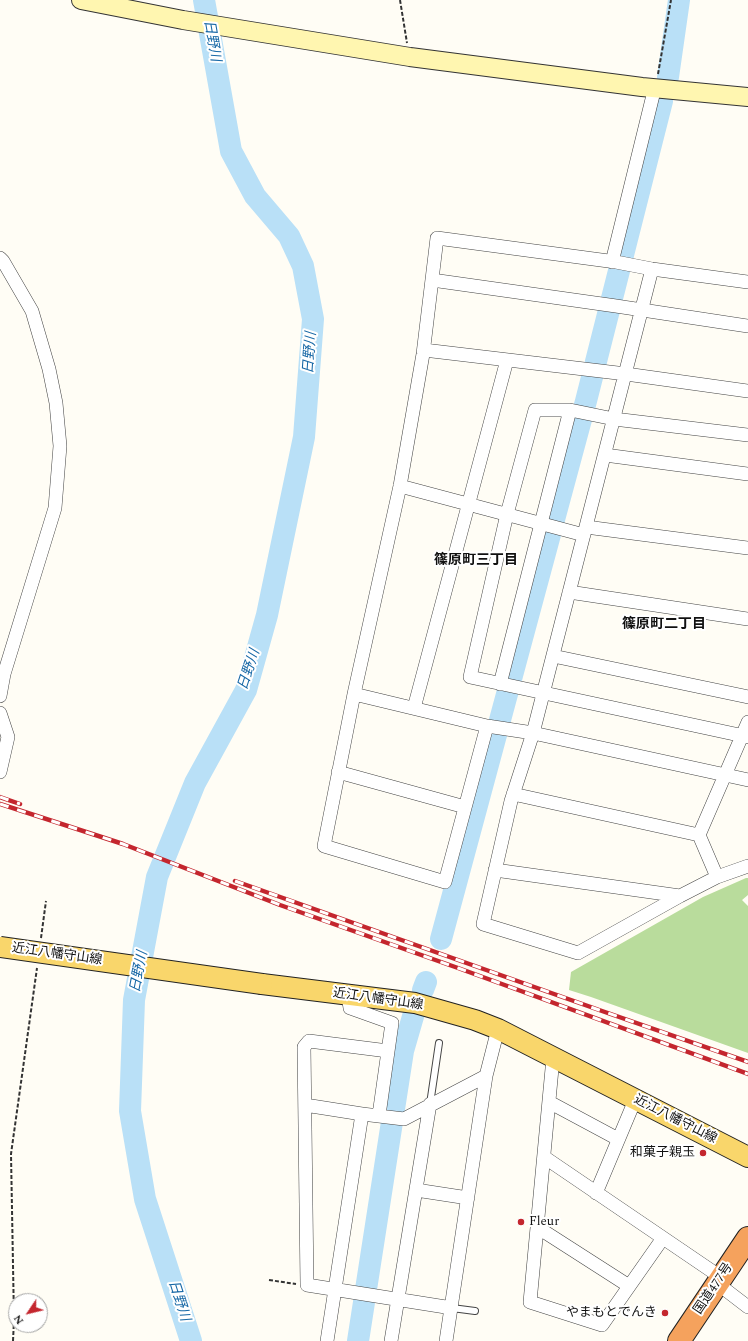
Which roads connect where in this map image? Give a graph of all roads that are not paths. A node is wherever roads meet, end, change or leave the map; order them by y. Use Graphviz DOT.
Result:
graph roads {
  1 [pos="81,0"];
  2 [pos="649,87"];
  3 [pos="748,97"];
  4 [pos="0,258"];
  5 [pos="618,262"];
  6 [pos="652,269"];
  7 [pos="432,280"];
  8 [pos="748,282"];
  9 [pos="642,310"];
  10 [pos="748,326"];
  11 [pos="424,350"];
  12 [pos="507,360"];
  13 [pos="626,374"];
  14 [pos="748,391"];
  15 [pos="578,412"];
  16 [pos="614,419"];
  17 [pos="748,435"];
  18 [pos="605,455"];
  19 [pos="748,474"];
  20 [pos="400,486"];
  21 [pos="468,504"];
  22 [pos="507,514"];
  23 [pos="548,525"];
  24 [pos="585,531"];
  25 [pos="748,548"];
  26 [pos="569,592"];
  27 [pos="748,620"];
  28 [pos="553,656"];
  29 [pos="506,685"];
  30 [pos="543,692"];
  31 [pos="354,694"];
  32 [pos="0,696"];
  33 [pos="748,697"];
  34 [pos="414,708"];
  35 [pos="0,713"];
  36 [pos="748,722"];
  37 [pos="494,727"];
  38 [pos="533,733"];
  39 [pos="745,737"];
  40 [pos="0,772"];
  41 [pos="338,772"];
  42 [pos="725,775"];
  43 [pos="748,780"];
  44 [pos="513,794"];
  45 [pos="465,807"];
  46 [pos="699,835"];
  47 [pos="748,866"];
  48 [pos="495,870"];
  49 [pos="717,877"];
  50 [pos="680,896"];
  51 [pos="0,947"];
  52 [pos="348,995"];
  53 [pos="498,1029"];
  54 [pos="439,1042"];
  55 [pos="388,1051"];
  56 [pos="553,1058"];
  57 [pos="486,1076"];
  58 [pos="635,1100"];
  59 [pos="549,1102"];
  60 [pos="430,1104"];
  61 [pos="305,1105"];
  62 [pos="362,1114"];
  63 [pos="382,1116"];
  64 [pos="618,1139"];
  65 [pos="544,1157"];
  66 [pos="748,1157"];
  67 [pos="416,1190"];
  68 [pos="596,1193"];
  69 [pos="468,1198"];
  70 [pos="537,1227"];
  71 [pos="663,1238"];
  72 [pos="748,1238"];
  73 [pos="720,1281"];
  74 [pos="629,1286"];
  75 [pos="334,1290"];
  76 [pos="398,1299"];
  77 [pos="748,1307"];
  78 [pos="452,1308"];
  79 [pos="475,1311"];
  80 [pos="326,1341"];
  81 [pos="391,1341"];
  82 [pos="446,1341"];
  83 [pos="679,1341"];
  1 -- 2 [label="street"];
  2 -- 3 [label="street"];
  2 -- 5 [label="street"];
  4 -- 32 [label="street"];
  5 -- 6 [label="street"];
  5 -- 7 [label="street"];
  6 -- 8 [label="street"];
  6 -- 9 [label="street"];
  7 -- 9 [label="street"];
  7 -- 11 [label="street"];
  9 -- 10 [label="street"];
  9 -- 13 [label="street"];
  11 -- 12 [label="street"];
  11 -- 20 [label="street"];
  12 -- 13 [label="street"];
  12 -- 21 [label="street"];
  13 -- 14 [label="street"];
  13 -- 16 [label="street"];
  15 -- 16 [label="street"];
  15 -- 22 [label="street"];
  15 -- 23 [label="street"];
  16 -- 17 [label="street"];
  16 -- 18 [label="street"];
  18 -- 19 [label="street"];
  18 -- 24 [label="street"];
  20 -- 21 [label="street"];
  20 -- 31 [label="street"];
  21 -- 22 [label="street"];
  21 -- 34 [label="street"];
  22 -- 23 [label="street"];
  22 -- 29 [label="street"];
  23 -- 24 [label="street"];
  23 -- 29 [label="street"];
  24 -- 25 [label="street"];
  24 -- 26 [label="street"];
  26 -- 27 [label="street"];
  26 -- 28 [label="street"];
  28 -- 30 [label="street"];
  28 -- 33 [label="street"];
  29 -- 30 [label="street"];
  30 -- 38 [label="street"];
  30 -- 39 [label="street"];
  31 -- 34 [label="street"];
  31 -- 41 [label="street"];
  34 -- 37 [label="street"];
  35 -- 40 [label="street"];
  36 -- 39 [label="street"];
  37 -- 38 [label="street"];
  37 -- 45 [label="street"];
  38 -- 42 [label="street"];
  38 -- 44 [label="street"];
  39 -- 42 [label="street"];
  41 -- 45 [label="street"];
  41 -- 45 [label="street"];
  42 -- 43 [label="street"];
  42 -- 46 [label="street"];
  44 -- 46 [label="street"];
  44 -- 48 [label="street"];
  46 -- 49 [label="street"];
  47 -- 49 [label="street"];
  48 -- 50 [label="street"];
  48 -- 50 [label="street"];
  49 -- 50 [label="street"];
  51 -- 52 [label="main road, 近江八幡守山線, bridge"];
  52 -- 53 [label="main road, 近江八幡守山線"];
  52 -- 55 [label="street"];
  53 -- 56 [label="main road, 近江八幡守山線"];
  53 -- 57 [label="street"];
  54 -- 60 [label="lane"];
  55 -- 61 [label="street"];
  55 -- 63 [label="street"];
  56 -- 58 [label="main road, 近江八幡守山線"];
  56 -- 59 [label="street"];
  57 -- 60 [label="street"];
  57 -- 69 [label="street"];
  58 -- 64 [label="street"];
  58 -- 66 [label="main road, 近江八幡守山線"];
  59 -- 64 [label="street"];
  59 -- 65 [label="street"];
  60 -- 63 [label="street"];
  60 -- 67 [label="street"];
  61 -- 62 [label="street"];
  61 -- 75 [label="street"];
  62 -- 63 [label="street"];
  62 -- 75 [label="street"];
  64 -- 68 [label="street"];
  65 -- 68 [label="street"];
  65 -- 70 [label="street"];
  67 -- 69 [label="street"];
  67 -- 76 [label="street"];
  68 -- 71 [label="street"];
  69 -- 78 [label="street"];
  70 -- 74 [label="street"];
  70 -- 74 [label="street"];
  71 -- 73 [label="street"];
  71 -- 74 [label="street"];
  72 -- 73 [label="highway, 国道477号"];
  73 -- 77 [label="street"];
  73 -- 83 [label="highway, 国道477号"];
  75 -- 76 [label="street"];
  75 -- 80 [label="street"];
  76 -- 78 [label="street"];
  76 -- 81 [label="street"];
  78 -- 79 [label="lane"];
  78 -- 82 [label="street"];
}
